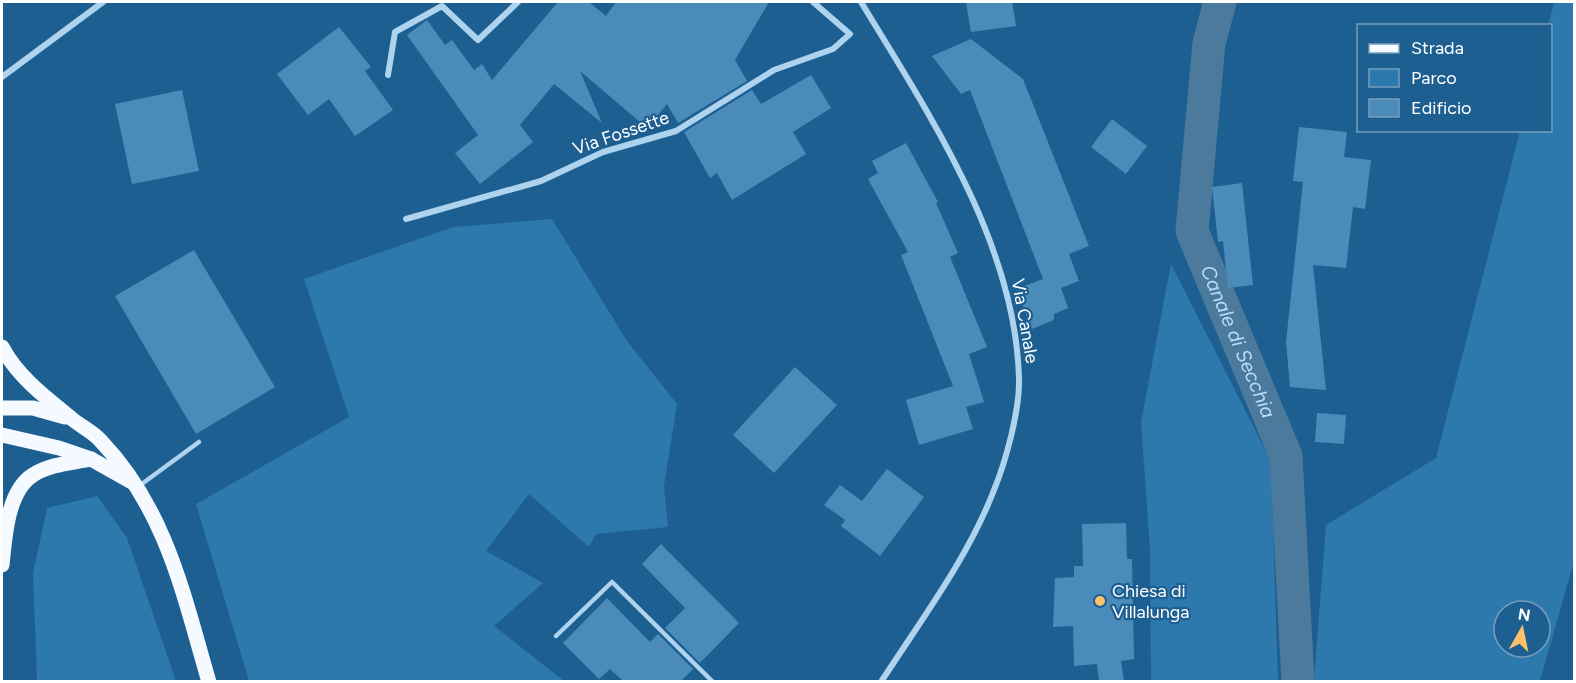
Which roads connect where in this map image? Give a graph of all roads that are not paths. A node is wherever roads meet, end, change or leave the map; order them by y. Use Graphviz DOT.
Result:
graph roads {
  1 [pos="103,2"];
  2 [pos="518,2"];
  3 [pos="813,2"];
  4 [pos="861,2"];
  5 [pos="388,75"];
  6 [pos="2,77"];
  7 [pos="406,219"];
  8 [pos="2,347"];
  9 [pos="2,408"];
  10 [pos="71,418"];
  11 [pos="2,435"];
  12 [pos="199,442"];
  13 [pos="91,459"];
  14 [pos="139,486"];
  15 [pos="2,565"];
  16 [pos="556,636"];
  17 [pos="209,681"];
  18 [pos="713,681"];
  19 [pos="881,681"];
  1 -- 6 [label="street"];
  2 -- 5 [label="street"];
  3 -- 7 [label="street, Via Fossette"];
  4 -- 19 [label="street, Via Canale"];
  8 -- 10 [label="main road"];
  9 -- 10 [label="main road"];
  10 -- 14 [label="main road"];
  11 -- 13 [label="main road"];
  12 -- 14 [label="lane"];
  13 -- 14 [label="main road"];
  13 -- 15 [label="main road"];
  14 -- 17 [label="main road"];
  16 -- 18 [label="lane"];
}
